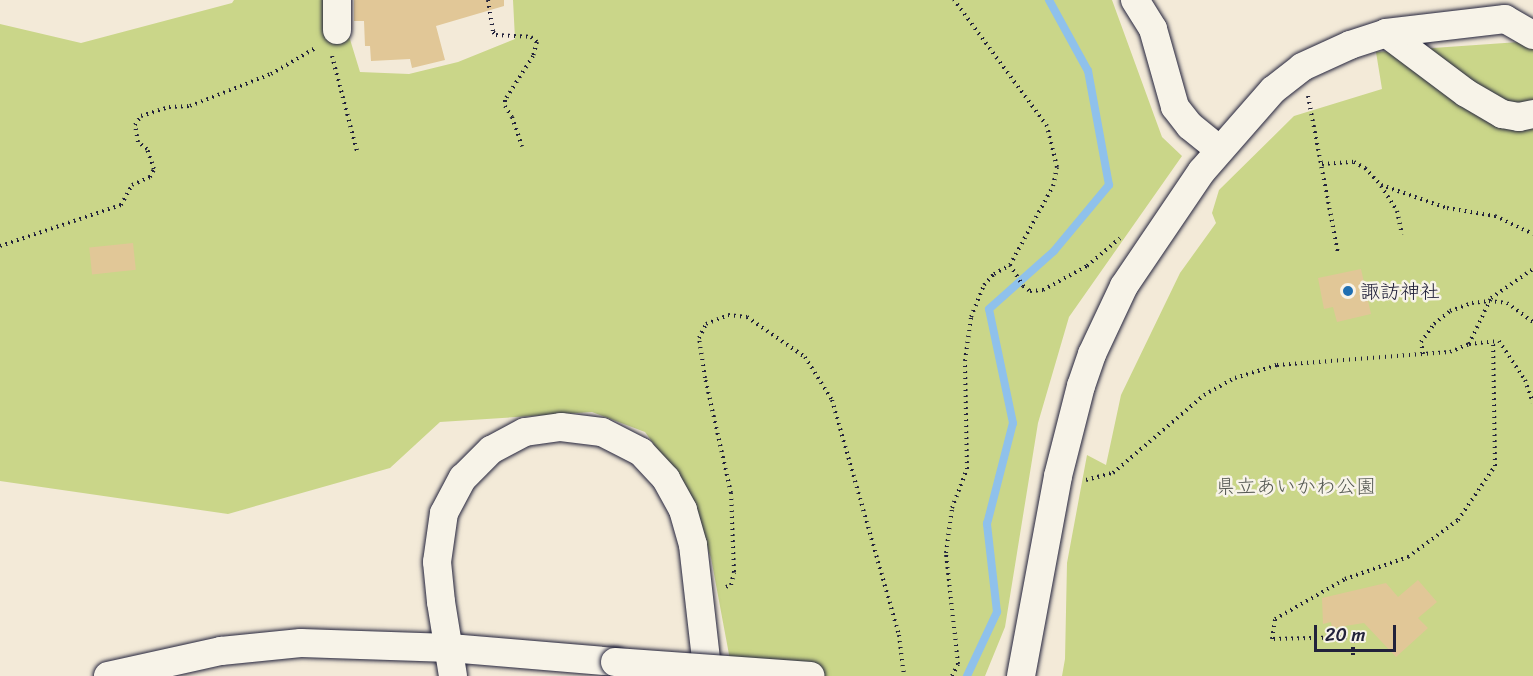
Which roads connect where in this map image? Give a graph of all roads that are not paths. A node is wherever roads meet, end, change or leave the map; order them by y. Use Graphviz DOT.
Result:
graph roads {
  1 [pos="337,0"];
  2 [pos="1135,0"];
  3 [pos="1386,33"];
  4 [pos="333,35"];
  5 [pos="1533,35"];
  6 [pos="1533,114"];
  7 [pos="1220,150"];
  8 [pos="450,648"];
  9 [pos="108,676"];
  10 [pos="453,676"];
  11 [pos="708,676"];
  12 [pos="812,676"];
  13 [pos="1021,676"];
  1 -- 4 [label="street"];
  2 -- 7 [label="street"];
  3 -- 5 [label="street"];
  3 -- 6 [label="street"];
  3 -- 7 [label="street"];
  7 -- 13 [label="street"];
  8 -- 9 [label="street"];
  8 -- 10 [label="street"];
  8 -- 11 [label="street"];
  8 -- 12 [label="street, bridge"];
}
